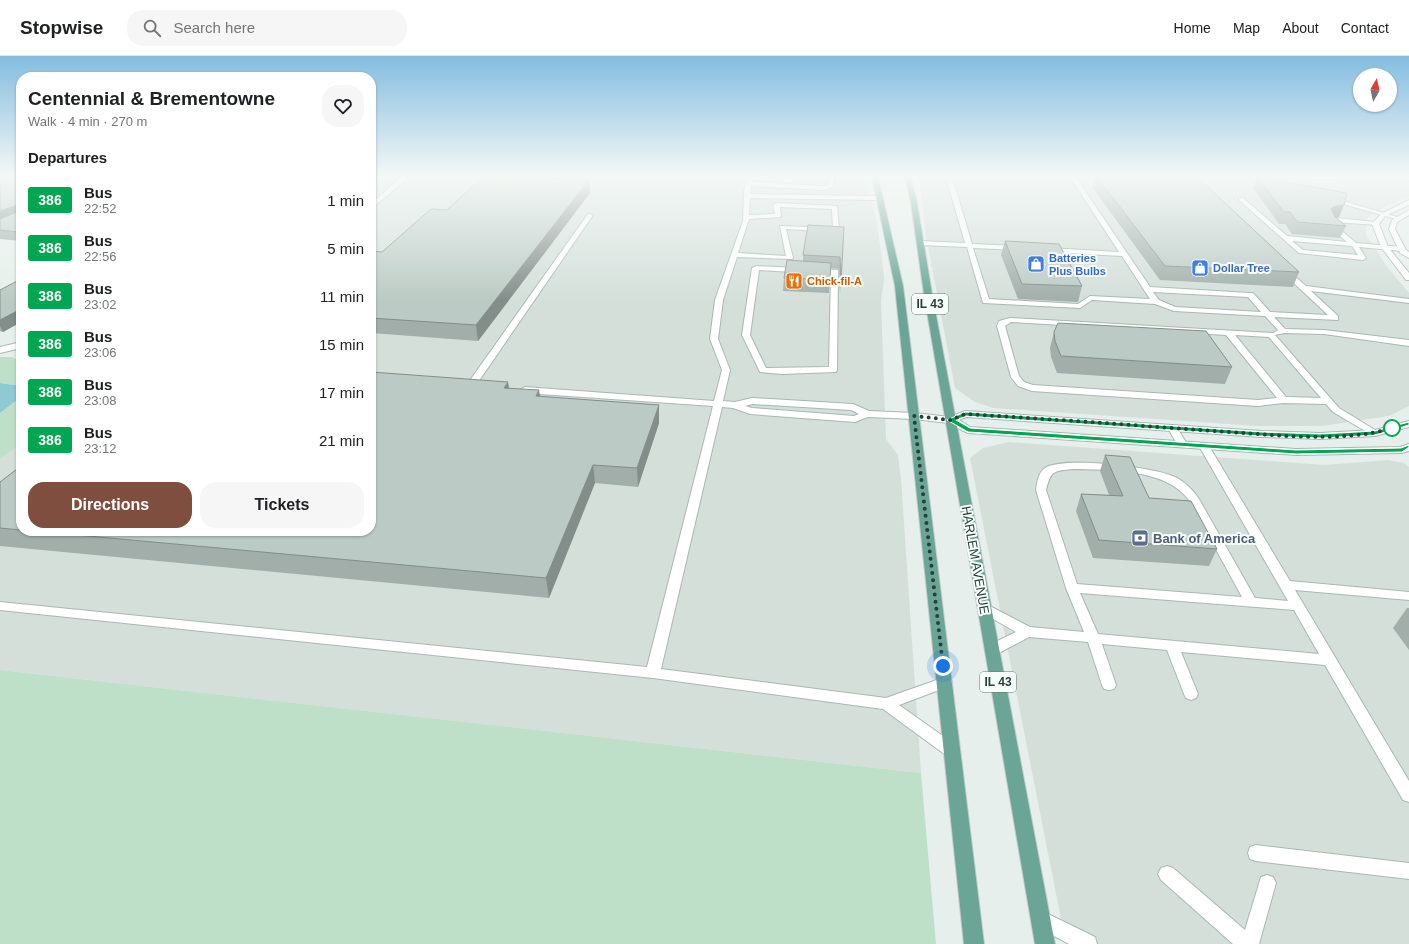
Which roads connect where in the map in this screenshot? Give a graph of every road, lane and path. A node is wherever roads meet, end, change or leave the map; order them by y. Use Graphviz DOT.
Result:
graph roads {
  1 [pos="588,218"];
  2 [pos="746,218"];
  3 [pos="780,218"];
  4 [pos="835,218"];
  5 [pos="885,218"];
  6 [pos="916,218"];
  7 [pos="962,218"];
  8 [pos="1101,218"];
  9 [pos="1262,218"];
  10 [pos="1379,218"];
  11 [pos="1398,218"];
  12 [pos="1375,224"];
  13 [pos="782,227"];
  14 [pos="1284,238"];
  15 [pos="920,243"];
  16 [pos="1354,244"];
  17 [pos="970,246"];
  18 [pos="1385,247"];
  19 [pos="1024,248"];
  20 [pos="1402,248"];
  21 [pos="1039,249"];
  22 [pos="1124,254"];
  23 [pos="734,255"];
  24 [pos="1409,256"];
  25 [pos="1281,266"];
  26 [pos="1409,278"];
  27 [pos="1304,288"];
  28 [pos="1147,289"];
  29 [pos="1409,301"];
  30 [pos="1156,302"];
  31 [pos="1267,314"];
  32 [pos="1283,331"];
  33 [pos="1229,333"];
  34 [pos="1271,335"];
  35 [pos="1409,343"];
  36 [pos="16,346"];
  37 [pos="0,350"];
  38 [pos="782,371"];
  39 [pos="472,386"];
  40 [pos="519,390"];
  41 [pos="1283,400"];
  42 [pos="1328,401"];
  43 [pos="718,404"];
  44 [pos="914,416"];
  45 [pos="951,420"];
  46 [pos="1409,424"];
  47 [pos="1173,428"];
  48 [pos="1375,433"];
  49 [pos="1182,444"];
  50 [pos="1204,446"];
  51 [pos="1407,450"];
  52 [pos="1286,586"];
  53 [pos="1072,588"];
  54 [pos="1409,596"];
  55 [pos="1251,602"];
  56 [pos="0,606"];
  57 [pos="1298,606"];
  58 [pos="984,608"];
  59 [pos="1027,632"];
  60 [pos="1093,638"];
  61 [pos="1172,646"];
  62 [pos="992,650"];
  63 [pos="1330,660"];
  64 [pos="653,673"];
  65 [pos="944,682"];
  66 [pos="1108,685"];
  67 [pos="1191,694"];
  68 [pos="886,704"];
  69 [pos="952,751"];
  70 [pos="1409,795"];
  71 [pos="1256,853"];
  72 [pos="1409,872"];
  73 [pos="1167,874"];
  74 [pos="1267,883"];
  75 [pos="1040,919"];
  76 [pos="974,944"];
  77 [pos="1045,944"];
  78 [pos="1088,944"];
  79 [pos="1247,944"];
  80 [pos="1250,944"];
  1 -- 39 [label="lane"];
  2 -- 23 [label="lane"];
  3 -- 13 [label="lane"];
  4 -- 13 [label="lane"];
  5 -- 44 [label="main road, IL 43"];
  6 -- 15 [label="main road, HARLEM AVENUE / IL 43"];
  7 -- 17 [label="lane"];
  8 -- 22 [label="lane"];
  9 -- 14 [label="lane"];
  10 -- 12 [label="street"];
  11 -- 20 [label="street"];
  12 -- 16 [label="lane"];
  12 -- 18 [label="street"];
  13 -- 23 [label="lane"];
  14 -- 16 [label="lane"];
  14 -- 16 [label="lane"];
  15 -- 17 [label="lane"];
  15 -- 45 [label="main road, HARLEM AVENUE / IL 43"];
  16 -- 18 [label="lane"];
  17 -- 19 [label="lane"];
  17 -- 30 [label="lane"];
  18 -- 20 [label="lane"];
  18 -- 26 [label="street"];
  20 -- 24 [label="street"];
  21 -- 22 [label="lane"];
  22 -- 28 [label="lane"];
  23 -- 43 [label="lane"];
  25 -- 27 [label="lane"];
  27 -- 29 [label="lane"];
  27 -- 31 [label="lane"];
  28 -- 30 [label="lane"];
  28 -- 31 [label="lane"];
  30 -- 31 [label="lane"];
  31 -- 32 [label="lane"];
  32 -- 34 [label="lane"];
  32 -- 35 [label="lane"];
  33 -- 34 [label="lane"];
  33 -- 41 [label="lane"];
  33 -- 41 [label="lane"];
  34 -- 42 [label="lane"];
  36 -- 37 [label="street"];
  38 -- 38 [label="lane"];
  40 -- 43 [label="lane"];
  41 -- 42 [label="lane"];
  42 -- 48 [label="lane"];
  43 -- 44 [label="lane"];
  43 -- 64 [label="lane"];
  44 -- 45 [label="street"];
  44 -- 65 [label="main road, IL 43"];
  45 -- 47 [label="street"];
  45 -- 49 [label="street"];
  45 -- 58 [label="main road, HARLEM AVENUE / IL 43"];
  46 -- 48 [label="street"];
  47 -- 48 [label="street"];
  47 -- 49 [label="lane"];
  48 -- 51 [label="street"];
  49 -- 50 [label="street"];
  50 -- 51 [label="street"];
  50 -- 52 [label="lane"];
  52 -- 54 [label="lane"];
  52 -- 57 [label="lane"];
  53 -- 55 [label="lane"];
  53 -- 55 [label="lane"];
  53 -- 60 [label="lane"];
  55 -- 57 [label="lane"];
  56 -- 64 [label="lane"];
  57 -- 63 [label="lane"];
  58 -- 59 [label="lane"];
  58 -- 62 [label="main road, HARLEM AVENUE / IL 43"];
  59 -- 60 [label="lane"];
  59 -- 62 [label="lane"];
  60 -- 61 [label="lane"];
  60 -- 66 [label="lane"];
  61 -- 63 [label="lane"];
  61 -- 67 [label="lane"];
  62 -- 75 [label="main road, HARLEM AVENUE / IL 43"];
  63 -- 70 [label="lane"];
  64 -- 68 [label="lane"];
  65 -- 68 [label="lane"];
  65 -- 69 [label="main road, IL 43"];
  68 -- 69 [label="lane"];
  69 -- 76 [label="main road, IL 43"];
  71 -- 72 [label="lane"];
  73 -- 79 [label="lane"];
  74 -- 80 [label="lane"];
  75 -- 77 [label="main road, HARLEM AVENUE / IL 43"];
  75 -- 78 [label="lane"];
}
